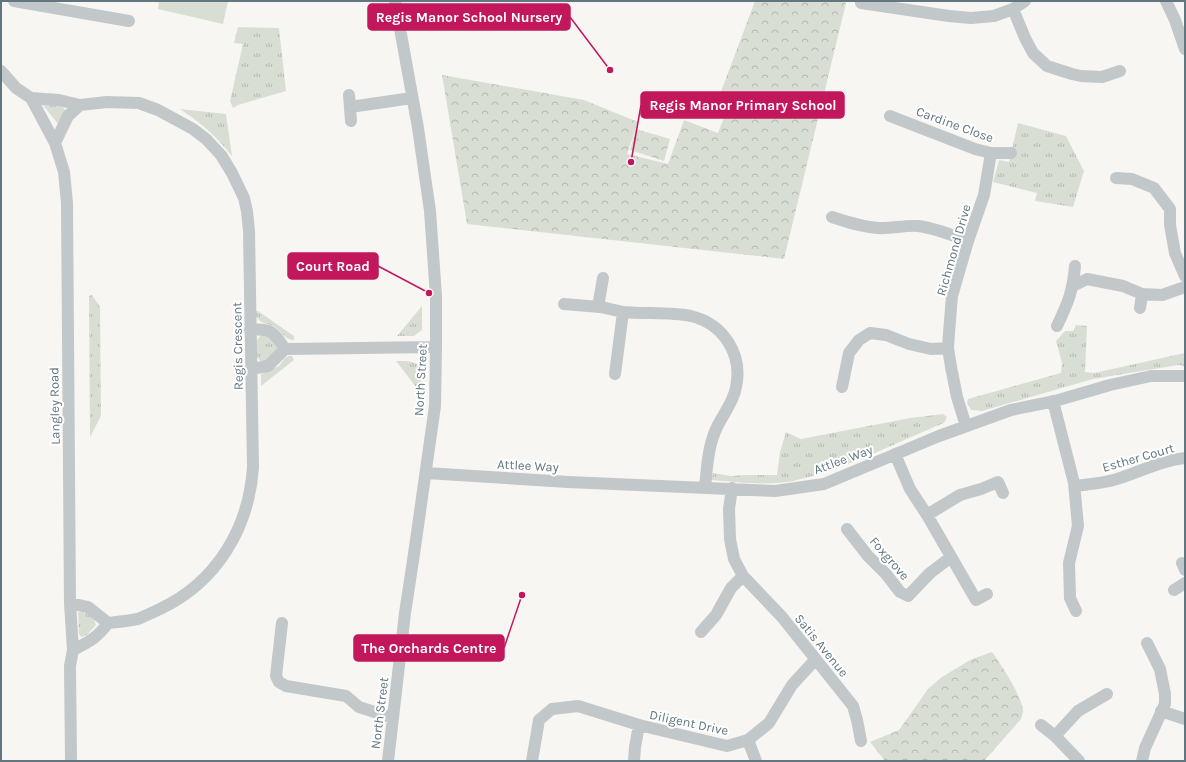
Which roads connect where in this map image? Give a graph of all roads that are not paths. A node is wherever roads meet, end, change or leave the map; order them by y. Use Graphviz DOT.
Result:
graph roads {
  1 [pos="14,1"];
  2 [pos="395,1"];
  3 [pos="1025,1"];
  4 [pos="1166,1"];
  5 [pos="861,3"];
  6 [pos="902,5"];
  7 [pos="1013,9"];
  8 [pos="129,21"];
  9 [pos="1185,49"];
  10 [pos="1,71"];
  11 [pos="1120,71"];
  12 [pos="31,98"];
  13 [pos="412,98"];
  14 [pos="80,105"];
  15 [pos="890,116"];
  16 [pos="351,121"];
  17 [pos="55,143"];
  18 [pos="991,153"];
  19 [pos="1011,153"];
  20 [pos="1116,178"];
  21 [pos="832,218"];
  22 [pos="968,241"];
  23 [pos="1075,266"];
  24 [pos="1185,276"];
  25 [pos="603,278"];
  26 [pos="1073,286"];
  27 [pos="1185,287"];
  28 [pos="1142,294"];
  29 [pos="564,304"];
  30 [pos="598,307"];
  31 [pos="1140,308"];
  32 [pos="623,312"];
  33 [pos="1057,326"];
  34 [pos="250,330"];
  35 [pos="436,347"];
  36 [pos="948,348"];
  37 [pos="285,349"];
  38 [pos="251,369"];
  39 [pos="615,374"];
  40 [pos="1185,376"];
  41 [pos="842,387"];
  42 [pos="1053,401"];
  43 [pos="966,426"];
  44 [pos="895,454"];
  45 [pos="1185,458"];
  46 [pos="426,473"];
  47 [pos="1075,486"];
  48 [pos="705,488"];
  49 [pos="732,488"];
  50 [pos="1003,493"];
  51 [pos="927,515"];
  52 [pos="847,529"];
  53 [pos="951,558"];
  54 [pos="743,576"];
  55 [pos="1185,583"];
  56 [pos="1174,590"];
  57 [pos="987,594"];
  58 [pos="70,603"];
  59 [pos="1076,612"];
  60 [pos="108,623"];
  61 [pos="282,623"];
  62 [pos="701,632"];
  63 [pos="1147,643"];
  64 [pos="73,650"];
  65 [pos="815,660"];
  66 [pos="1106,694"];
  67 [pos="1161,711"];
  68 [pos="392,718"];
  69 [pos="1185,718"];
  70 [pos="1041,725"];
  71 [pos="639,726"];
  72 [pos="1055,736"];
  73 [pos="748,740"];
  74 [pos="861,740"];
  75 [pos="71,761"];
  76 [pos="388,761"];
  77 [pos="532,761"];
  78 [pos="634,761"];
  79 [pos="756,761"];
  80 [pos="1079,761"];
  81 [pos="1142,761"];
  1 -- 8 [label="street"];
  2 -- 13 [label="street, North Street"];
  3 -- 7 [label="street"];
  4 -- 9 [label="street"];
  5 -- 6 [label="street"];
  6 -- 7 [label="street"];
  7 -- 11 [label="street"];
  10 -- 12 [label="street, Langley Road"];
  12 -- 14 [label="street, Regis Crescent"];
  12 -- 17 [label="street, Langley Road"];
  13 -- 16 [label="street"];
  13 -- 35 [label="street, North Street"];
  14 -- 17 [label="street"];
  14 -- 34 [label="street, Regis Crescent"];
  15 -- 18 [label="street, Cardine Close"];
  17 -- 58 [label="street, Langley Road"];
  18 -- 19 [label="street, Cardine Close"];
  18 -- 22 [label="street, Richmond Drive"];
  20 -- 24 [label="street"];
  21 -- 22 [label="street"];
  22 -- 36 [label="street, Richmond Drive"];
  23 -- 26 [label="street"];
  25 -- 30 [label="street"];
  26 -- 28 [label="street"];
  26 -- 33 [label="street"];
  27 -- 28 [label="street"];
  28 -- 31 [label="street"];
  29 -- 30 [label="street"];
  30 -- 32 [label="street"];
  32 -- 39 [label="street"];
  32 -- 48 [label="street"];
  34 -- 37 [label="street"];
  34 -- 38 [label="street, Regis Crescent"];
  35 -- 37 [label="street"];
  35 -- 46 [label="street, North Street"];
  36 -- 41 [label="street"];
  36 -- 43 [label="street, Richmond Drive"];
  37 -- 38 [label="street"];
  38 -- 60 [label="street, Regis Crescent"];
  40 -- 42 [label="street, Attlee Way"];
  42 -- 43 [label="street, Attlee Way"];
  42 -- 47 [label="street"];
  43 -- 44 [label="street, Attlee Way"];
  44 -- 49 [label="street, Attlee Way"];
  44 -- 51 [label="street"];
  45 -- 47 [label="street, Esther Court"];
  46 -- 48 [label="street, Attlee Way"];
  46 -- 68 [label="street, North Street"];
  47 -- 59 [label="street"];
  48 -- 49 [label="street, Attlee Way"];
  49 -- 54 [label="street, Satis Avenue"];
  50 -- 51 [label="street"];
  51 -- 53 [label="street"];
  52 -- 53 [label="street, Foxgrove"];
  53 -- 57 [label="street"];
  54 -- 62 [label="street"];
  54 -- 65 [label="street, Satis Avenue"];
  55 -- 56 [label="street"];
  58 -- 60 [label="street"];
  58 -- 64 [label="street, Langley Road"];
  60 -- 64 [label="street"];
  61 -- 68 [label="street"];
  63 -- 67 [label="street"];
  64 -- 75 [label="street, Langley Road"];
  65 -- 73 [label="street, Diligent Drive"];
  65 -- 74 [label="street, Satis Avenue"];
  66 -- 72 [label="street"];
  67 -- 69 [label="street"];
  67 -- 81 [label="street"];
  68 -- 76 [label="street, North Street"];
  70 -- 72 [label="street"];
  71 -- 73 [label="street, Diligent Drive"];
  71 -- 77 [label="street, Diligent Drive"];
  71 -- 78 [label="street, Diligent Drive"];
  72 -- 80 [label="street"];
  73 -- 79 [label="street"];
}
